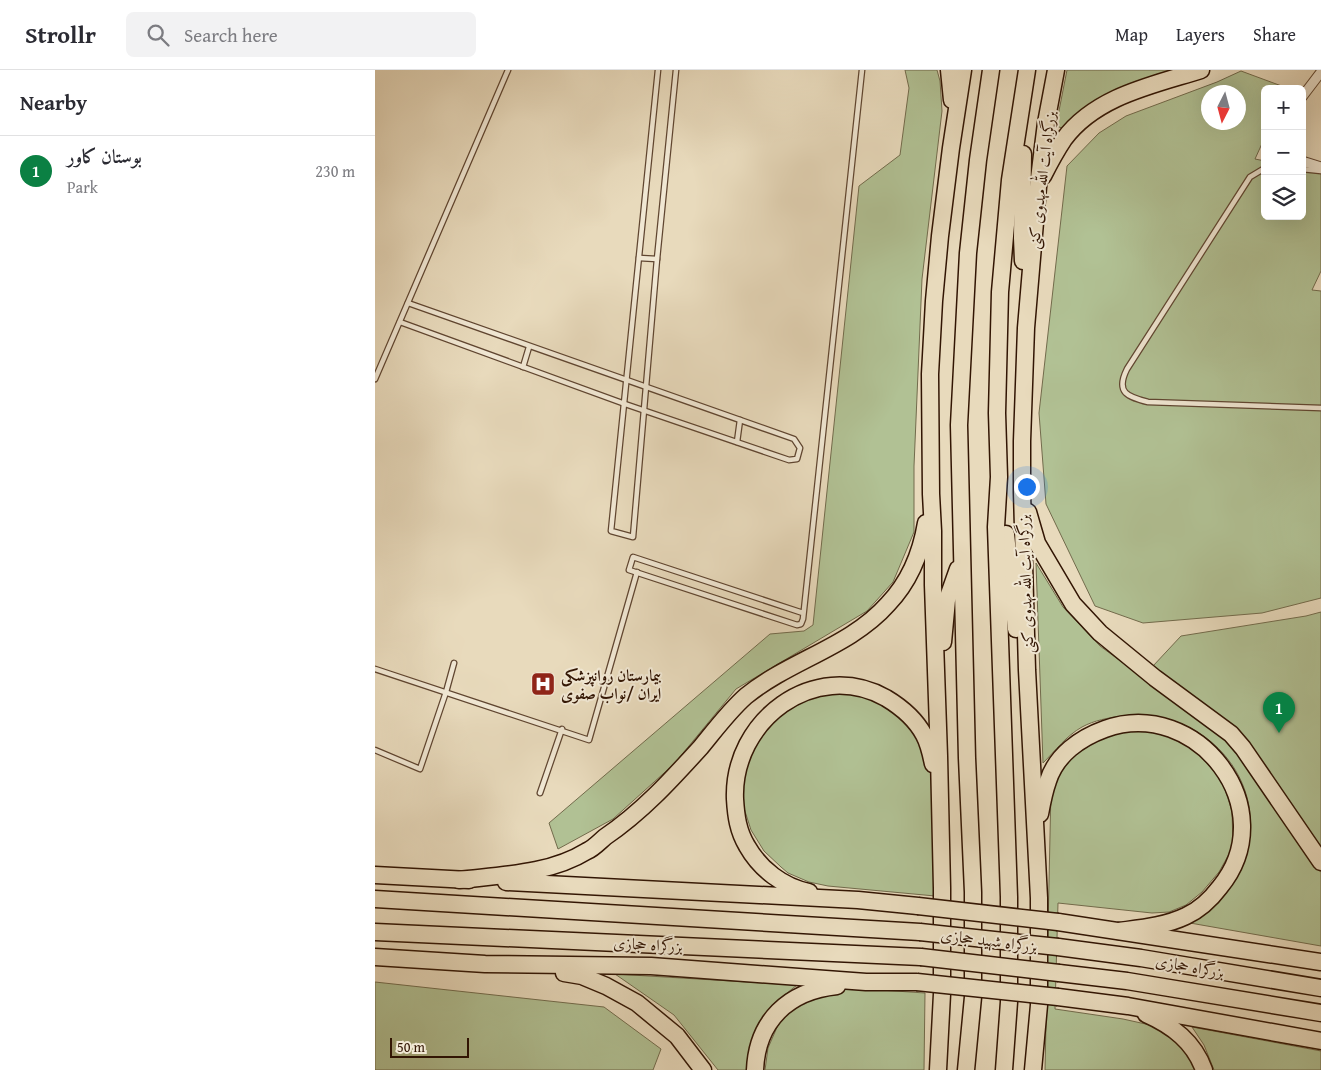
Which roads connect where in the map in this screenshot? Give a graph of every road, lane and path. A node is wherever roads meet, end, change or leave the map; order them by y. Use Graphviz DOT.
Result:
graph roads {
  1 [pos="508,70"];
  2 [pos="658,70"];
  3 [pos="677,70"];
  4 [pos="862,70"];
  5 [pos="991,70"];
  6 [pos="1027,70"];
  7 [pos="1056,70"];
  8 [pos="1201,70"];
  9 [pos="960,72"];
  10 [pos="1321,72"];
  11 [pos="1306,92"];
  12 [pos="1023,100"];
  13 [pos="1306,163"];
  14 [pos="1306,169"];
  15 [pos="1321,169"];
  16 [pos="1261,170"];
  17 [pos="1038,188"];
  18 [pos="639,258"];
  19 [pos="657,259"];
  20 [pos="407,303"];
  21 [pos="1027,308"];
  22 [pos="400,322"];
  23 [pos="529,347"];
  24 [pos="523,367"];
  25 [pos="375,379"];
  26 [pos="627,382"];
  27 [pos="646,388"];
  28 [pos="625,404"];
  29 [pos="1321,408"];
  30 [pos="644,410"];
  31 [pos="740,420"];
  32 [pos="737,442"];
  33 [pos="999,477"];
  34 [pos="1022,492"];
  35 [pos="931,494"];
  36 [pos="961,560"];
  37 [pos="637,572"];
  38 [pos="755,598"];
  39 [pos="753,610"];
  40 [pos="803,613"];
  41 [pos="453,663"];
  42 [pos="375,669"];
  43 [pos="1027,670"];
  44 [pos="446,692"];
  45 [pos="937,696"];
  46 [pos="562,729"];
  47 [pos="375,750"];
  48 [pos="939,781"];
  49 [pos="540,793"];
  50 [pos="1036,834"];
  51 [pos="1321,862"];
  52 [pos="375,875"];
  53 [pos="459,880"];
  54 [pos="375,899"];
  55 [pos="858,900"];
  56 [pos="1119,931"];
  57 [pos="375,932"];
  58 [pos="920,932"];
  59 [pos="1058,948"];
  60 [pos="375,957"];
  61 [pos="921,957"];
  62 [pos="1321,962"];
  63 [pos="485,964"];
  64 [pos="1059,972"];
  65 [pos="867,982"];
  66 [pos="1321,988"];
  67 [pos="1128,1006"];
  68 [pos="1321,1013"];
  69 [pos="1321,1040"];
  70 [pos="938,1068"];
  71 [pos="703,1070"];
  72 [pos="755,1070"];
  73 [pos="966,1070"];
  74 [pos="1004,1070"];
  75 [pos="1034,1070"];
  76 [pos="1204,1070"];
  1 -- 20 [label="lane"];
  2 -- 18 [label="lane"];
  3 -- 19 [label="lane"];
  4 -- 40 [label="lane"];
  5 -- 36 [label="highway"];
  6 -- 12 [label="highway, بزرگراه آیت الله مهدوی کنی"];
  7 -- 17 [label="highway, بزرگراه آیت الله مهدوی کنی"];
  8 -- 17 [label="highway"];
  9 -- 35 [label="highway"];
  10 -- 11 [label="street"];
  12 -- 21 [label="highway"];
  12 -- 33 [label="highway, بزرگراه آیت الله مهدوی کنی"];
  13 -- 15 [label="street"];
  14 -- 15 [label="lane"];
  16 -- 29 [label="lane"];
  17 -- 21 [label="highway, بزرگراه آیت الله مهدوی کنی"];
  18 -- 19 [label="lane"];
  18 -- 26 [label="lane"];
  19 -- 27 [label="lane"];
  20 -- 22 [label="lane"];
  20 -- 23 [label="lane"];
  21 -- 34 [label="highway, بزرگراه آیت الله مهدوی کنی"];
  22 -- 24 [label="lane"];
  22 -- 25 [label="lane"];
  23 -- 24 [label="lane"];
  23 -- 26 [label="lane"];
  24 -- 28 [label="lane"];
  26 -- 27 [label="lane"];
  26 -- 28 [label="lane"];
  27 -- 30 [label="lane"];
  27 -- 31 [label="lane"];
  28 -- 30 [label="lane"];
  28 -- 30 [label="lane"];
  30 -- 32 [label="lane"];
  31 -- 32 [label="lane"];
  31 -- 32 [label="lane"];
  33 -- 43 [label="highway"];
  33 -- 74 [label="highway, بزرگراه آیت الله مهدوی کنی"];
  34 -- 43 [label="highway, بزرگراه آیت الله مهدوی کنی"];
  34 -- 51 [label="highway"];
  35 -- 45 [label="highway"];
  35 -- 53 [label="highway"];
  36 -- 45 [label="highway"];
  36 -- 73 [label="highway"];
  37 -- 38 [label="lane"];
  37 -- 39 [label="lane"];
  37 -- 46 [label="lane"];
  38 -- 39 [label="lane"];
  38 -- 40 [label="lane"];
  39 -- 40 [label="lane"];
  41 -- 44 [label="lane"];
  42 -- 44 [label="lane"];
  43 -- 50 [label="highway, بزرگراه آیت الله مهدوی کنی"];
  44 -- 46 [label="lane"];
  44 -- 47 [label="lane"];
  45 -- 48 [label="highway"];
  46 -- 49 [label="lane"];
  48 -- 55 [label="highway"];
  48 -- 70 [label="highway"];
  50 -- 56 [label="highway"];
  50 -- 75 [label="highway, بزرگراه آیت الله مهدوی کنی"];
  52 -- 53 [label="highway"];
  53 -- 55 [label="highway"];
  54 -- 58 [label="highway, بزرگراه حجازی"];
  55 -- 56 [label="highway, bridge"];
  56 -- 62 [label="highway"];
  57 -- 61 [label="highway, بزرگراه حجازی"];
  58 -- 59 [label="highway, بزرگراه شهید حجازی, bridge"];
  59 -- 66 [label="highway, بزرگراه حجازی"];
  60 -- 63 [label="highway"];
  61 -- 64 [label="highway, بزرگراه شهید حجازی, bridge"];
  63 -- 65 [label="highway"];
  63 -- 71 [label="highway"];
  64 -- 68 [label="highway, بزرگراه حجازی"];
  65 -- 67 [label="highway, bridge"];
  65 -- 72 [label="highway"];
  67 -- 69 [label="highway"];
  67 -- 76 [label="highway"];
}
